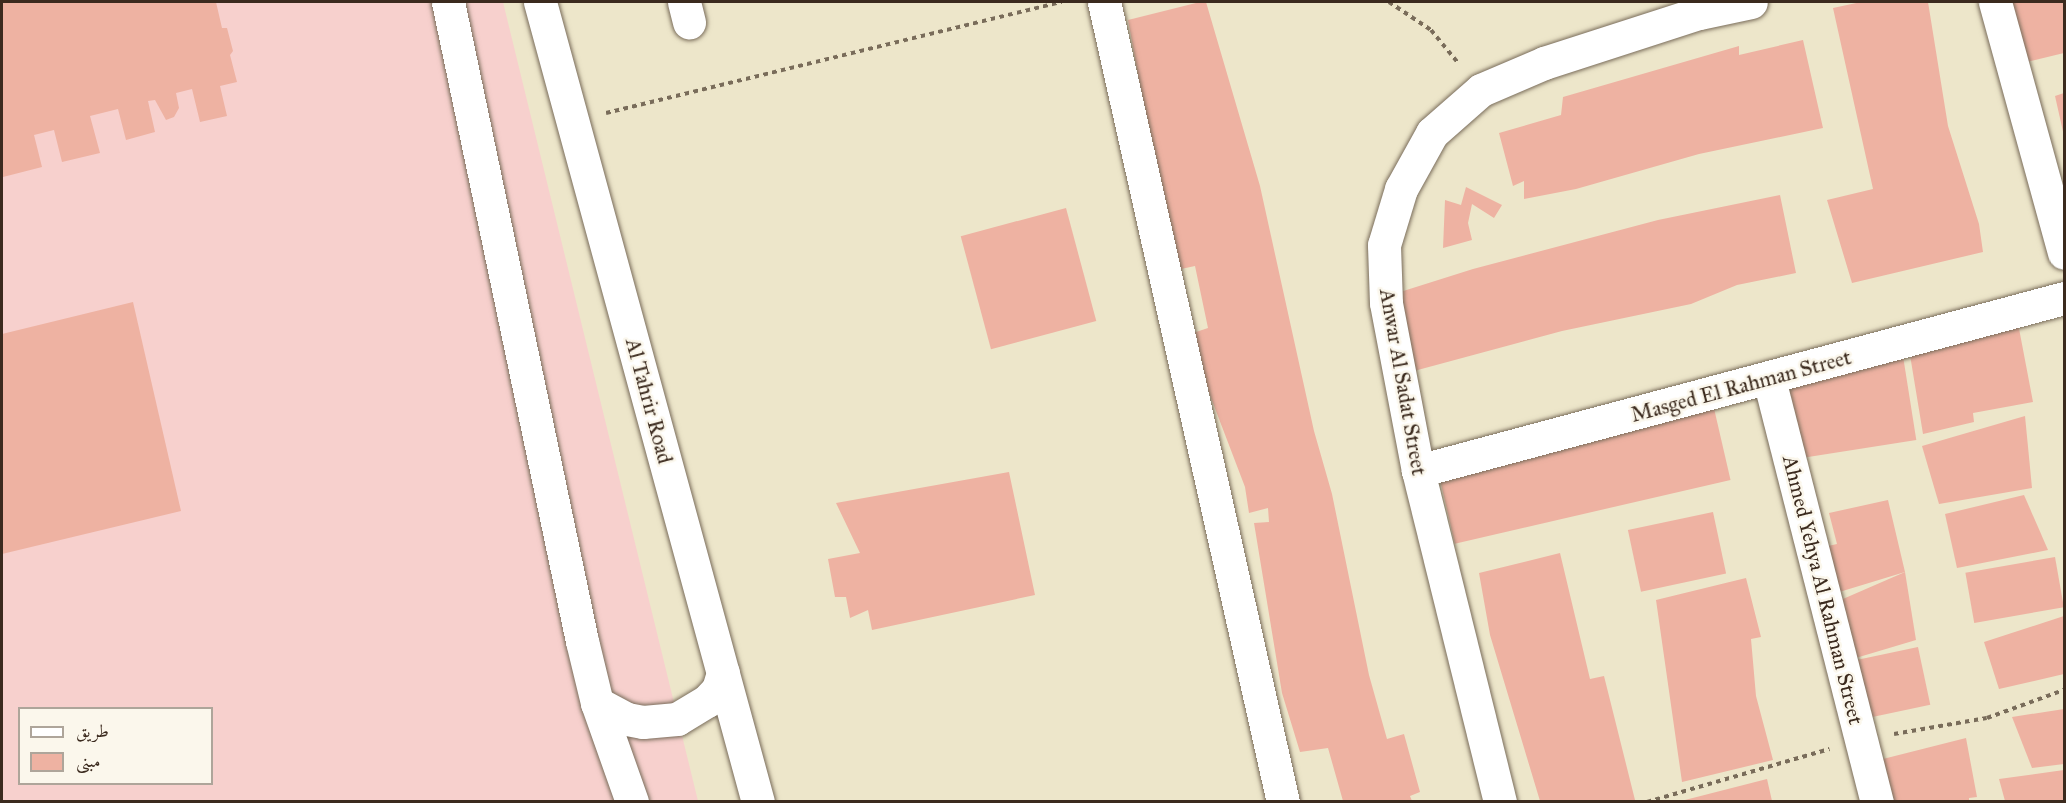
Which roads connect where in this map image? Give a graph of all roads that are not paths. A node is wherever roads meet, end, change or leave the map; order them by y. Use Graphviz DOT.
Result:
graph roads {
  1 [pos="448,2"];
  2 [pos="540,2"];
  3 [pos="1104,2"];
  4 [pos="1751,2"];
  5 [pos="1995,2"];
  6 [pos="1697,7"];
  7 [pos="2064,253"];
  8 [pos="2064,298"];
  9 [pos="1769,379"];
  10 [pos="1418,471"];
  11 [pos="723,673"];
  12 [pos="597,703"];
  13 [pos="632,801"];
  14 [pos="758,801"];
  15 [pos="1283,801"];
  16 [pos="1500,801"];
  17 [pos="1877,801"];
  1 -- 12 [label="street"];
  2 -- 11 [label="street, Al Tahrir Road"];
  3 -- 15 [label="street"];
  4 -- 6 [label="street, Anwar Al Sadat Street"];
  5 -- 7 [label="street"];
  6 -- 10 [label="street, Anwar Al Sadat Street"];
  8 -- 9 [label="street, Masged El Rahman Street"];
  9 -- 10 [label="street, Masged El Rahman Street"];
  9 -- 17 [label="street, Ahmed Yehya Al Rahman Street"];
  10 -- 16 [label="street, Anwar Al Sadat Street"];
  11 -- 12 [label="street"];
  11 -- 14 [label="street, Al Tahrir Road"];
  12 -- 13 [label="street"];
}
